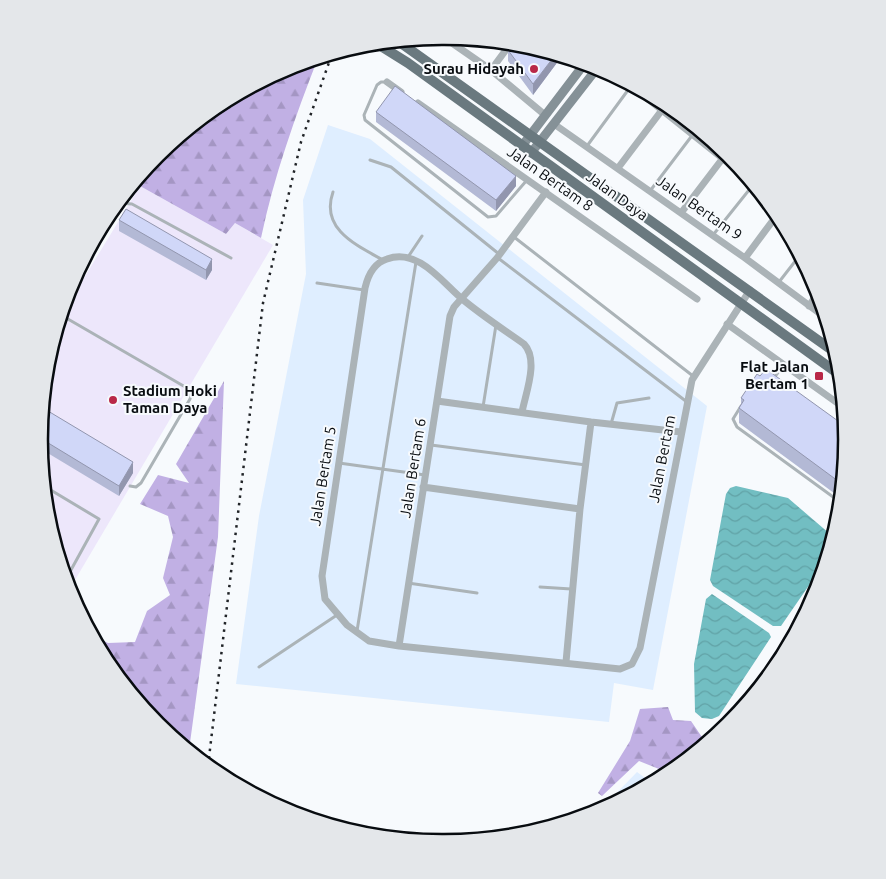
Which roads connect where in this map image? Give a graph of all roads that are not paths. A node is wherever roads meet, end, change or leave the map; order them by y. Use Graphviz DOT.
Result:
graph roads {
  1 [pos="456,45"];
  2 [pos="406,47"];
  3 [pos="386,49"];
  4 [pos="506,50"];
  5 [pos="491,70"];
  6 [pos="580,70"];
  7 [pos="592,74"];
  8 [pos="387,82"];
  9 [pos="626,91"];
  10 [pos="662,110"];
  11 [pos="545,116"];
  12 [pos="554,124"];
  13 [pos="692,134"];
  14 [pos="530,136"];
  15 [pos="539,142"];
  16 [pos="522,146"];
  17 [pos="587,146"];
  18 [pos="531,153"];
  19 [pos="370,160"];
  20 [pos="721,160"];
  21 [pos="618,168"];
  22 [pos="527,179"];
  23 [pos="749,190"];
  24 [pos="650,191"];
  25 [pos="333,192"];
  26 [pos="546,192"];
  27 [pos="127,204"];
  28 [pos="681,213"];
  29 [pos="772,222"];
  30 [pos="713,235"];
  31 [pos="422,236"];
  32 [pos="513,236"];
  33 [pos="498,256"];
  34 [pos="408,257"];
  35 [pos="231,258"];
  36 [pos="745,258"];
  37 [pos="384,260"];
  38 [pos="416,260"];
  39 [pos="795,261"];
  40 [pos="316,283"];
  41 [pos="778,283"];
  42 [pos="364,290"];
  43 [pos="750,290"];
  44 [pos="461,298"];
  45 [pos="697,299"];
  46 [pos="742,302"];
  47 [pos="812,302"];
  48 [pos="809,306"];
  49 [pos="816,311"];
  50 [pos="67,319"];
  51 [pos="496,324"];
  52 [pos="727,324"];
  53 [pos="826,346"];
  54 [pos="784,364"];
  55 [pos="831,368"];
  56 [pos="693,376"];
  57 [pos="768,379"];
  58 [pos="773,379"];
  59 [pos="780,385"];
  60 [pos="649,398"];
  61 [pos="437,401"];
  62 [pos="687,402"];
  63 [pos="744,402"];
  64 [pos="836,402"];
  65 [pos="483,407"];
  66 [pos="522,412"];
  67 [pos="591,422"];
  68 [pos="611,424"];
  69 [pos="681,432"];
  70 [pos="431,445"];
  71 [pos="339,463"];
  72 [pos="586,465"];
  73 [pos="384,469"];
  74 [pos="425,475"];
  75 [pos="130,486"];
  76 [pos="424,487"];
  77 [pos="52,491"];
  78 [pos="833,497"];
  79 [pos="580,509"];
  80 [pos="71,570"];
  81 [pos="408,583"];
  82 [pos="540,587"];
  83 [pos="572,589"];
  84 [pos="477,593"];
  85 [pos="337,615"];
  86 [pos="357,634"];
  87 [pos="399,646"];
  88 [pos="640,648"];
  89 [pos="566,662"];
  90 [pos="258,667"];
  1 -- 5 [label="street"];
  2 -- 14 [label="main road, Jalan Daya"];
  3 -- 16 [label="main road, Jalan Daya"];
  4 -- 5 [label="street"];
  5 -- 11 [label="street"];
  6 -- 11 [label="street"];
  7 -- 12 [label="street"];
  8 -- 22 [label="street, Jalan Bertam 8"];
  8 -- 22 [label="lane"];
  9 -- 17 [label="lane"];
  10 -- 21 [label="street"];
  11 -- 14 [label="street"];
  12 -- 15 [label="street"];
  12 -- 17 [label="street, Jalan Bertam 9"];
  13 -- 24 [label="lane"];
  14 -- 15 [label="main road, Jalan Daya"];
  14 -- 16 [label="street"];
  15 -- 18 [label="street"];
  15 -- 43 [label="main road, Jalan Daya"];
  16 -- 18 [label="main road, Jalan Daya"];
  17 -- 21 [label="street, Jalan Bertam 9"];
  18 -- 46 [label="main road, Jalan Daya"];
  19 -- 33 [label="lane"];
  20 -- 28 [label="street"];
  21 -- 24 [label="street, Jalan Bertam 9"];
  22 -- 26 [label="street, Jalan Bertam 8"];
  23 -- 30 [label="lane"];
  24 -- 28 [label="street, Jalan Bertam 9"];
  25 -- 37 [label="lane"];
  26 -- 32 [label="street, Jalan Bertam 6"];
  26 -- 45 [label="street, Jalan Bertam 8"];
  27 -- 35 [label="lane"];
  28 -- 30 [label="street, Jalan Bertam 9"];
  29 -- 36 [label="street"];
  30 -- 36 [label="street, Jalan Bertam 9"];
  31 -- 34 [label="lane"];
  32 -- 33 [label="street, Jalan Bertam 6"];
  32 -- 56 [label="lane"];
  33 -- 44 [label="street, Jalan Bertam 6"];
  33 -- 62 [label="lane"];
  34 -- 37 [label="street"];
  34 -- 38 [label="street"];
  36 -- 41 [label="street, Jalan Bertam 9"];
  37 -- 42 [label="street, Jalan Bertam 5"];
  38 -- 44 [label="street"];
  38 -- 73 [label="lane"];
  39 -- 41 [label="lane"];
  40 -- 42 [label="lane"];
  41 -- 48 [label="street, Jalan Bertam 9"];
  42 -- 71 [label="street, Jalan Bertam 5"];
  43 -- 46 [label="street, Jalan Bertam"];
  43 -- 53 [label="main road, Jalan Daya"];
  44 -- 51 [label="street"];
  44 -- 61 [label="street, Jalan Bertam 6"];
  46 -- 52 [label="street, Jalan Bertam"];
  46 -- 55 [label="main road, Jalan Daya"];
  47 -- 48 [label="street"];
  48 -- 49 [label="street, Jalan Bertam 9"];
  50 -- 75 [label="lane"];
  51 -- 65 [label="lane"];
  51 -- 66 [label="street"];
  52 -- 54 [label="street"];
  52 -- 56 [label="street, Jalan Bertam"];
  54 -- 58 [label="lane"];
  54 -- 64 [label="street"];
  56 -- 62 [label="street, Jalan Bertam"];
  57 -- 58 [label="lane"];
  58 -- 59 [label="lane"];
  60 -- 68 [label="lane"];
  61 -- 65 [label="street"];
  61 -- 70 [label="street, Jalan Bertam 6"];
  62 -- 69 [label="street, Jalan Bertam"];
  63 -- 78 [label="lane"];
  65 -- 66 [label="street"];
  66 -- 67 [label="street"];
  67 -- 68 [label="street"];
  67 -- 72 [label="street"];
  68 -- 69 [label="street"];
  69 -- 88 [label="street, Jalan Bertam"];
  70 -- 72 [label="lane"];
  70 -- 74 [label="street, Jalan Bertam 6"];
  71 -- 73 [label="lane"];
  71 -- 85 [label="street, Jalan Bertam 5"];
  72 -- 79 [label="street"];
  73 -- 74 [label="lane"];
  73 -- 86 [label="lane"];
  74 -- 76 [label="street, Jalan Bertam 6"];
  76 -- 79 [label="street"];
  76 -- 81 [label="street, Jalan Bertam 6"];
  77 -- 80 [label="lane"];
  79 -- 83 [label="street"];
  81 -- 84 [label="lane"];
  81 -- 87 [label="street, Jalan Bertam 6"];
  82 -- 83 [label="lane"];
  83 -- 89 [label="street"];
  85 -- 86 [label="street, Jalan Bertam 5"];
  85 -- 90 [label="lane"];
  86 -- 87 [label="street, Jalan Bertam 5"];
  87 -- 89 [label="street, Jalan Bertam 5"];
  88 -- 89 [label="street, Jalan Bertam 5"];
}
